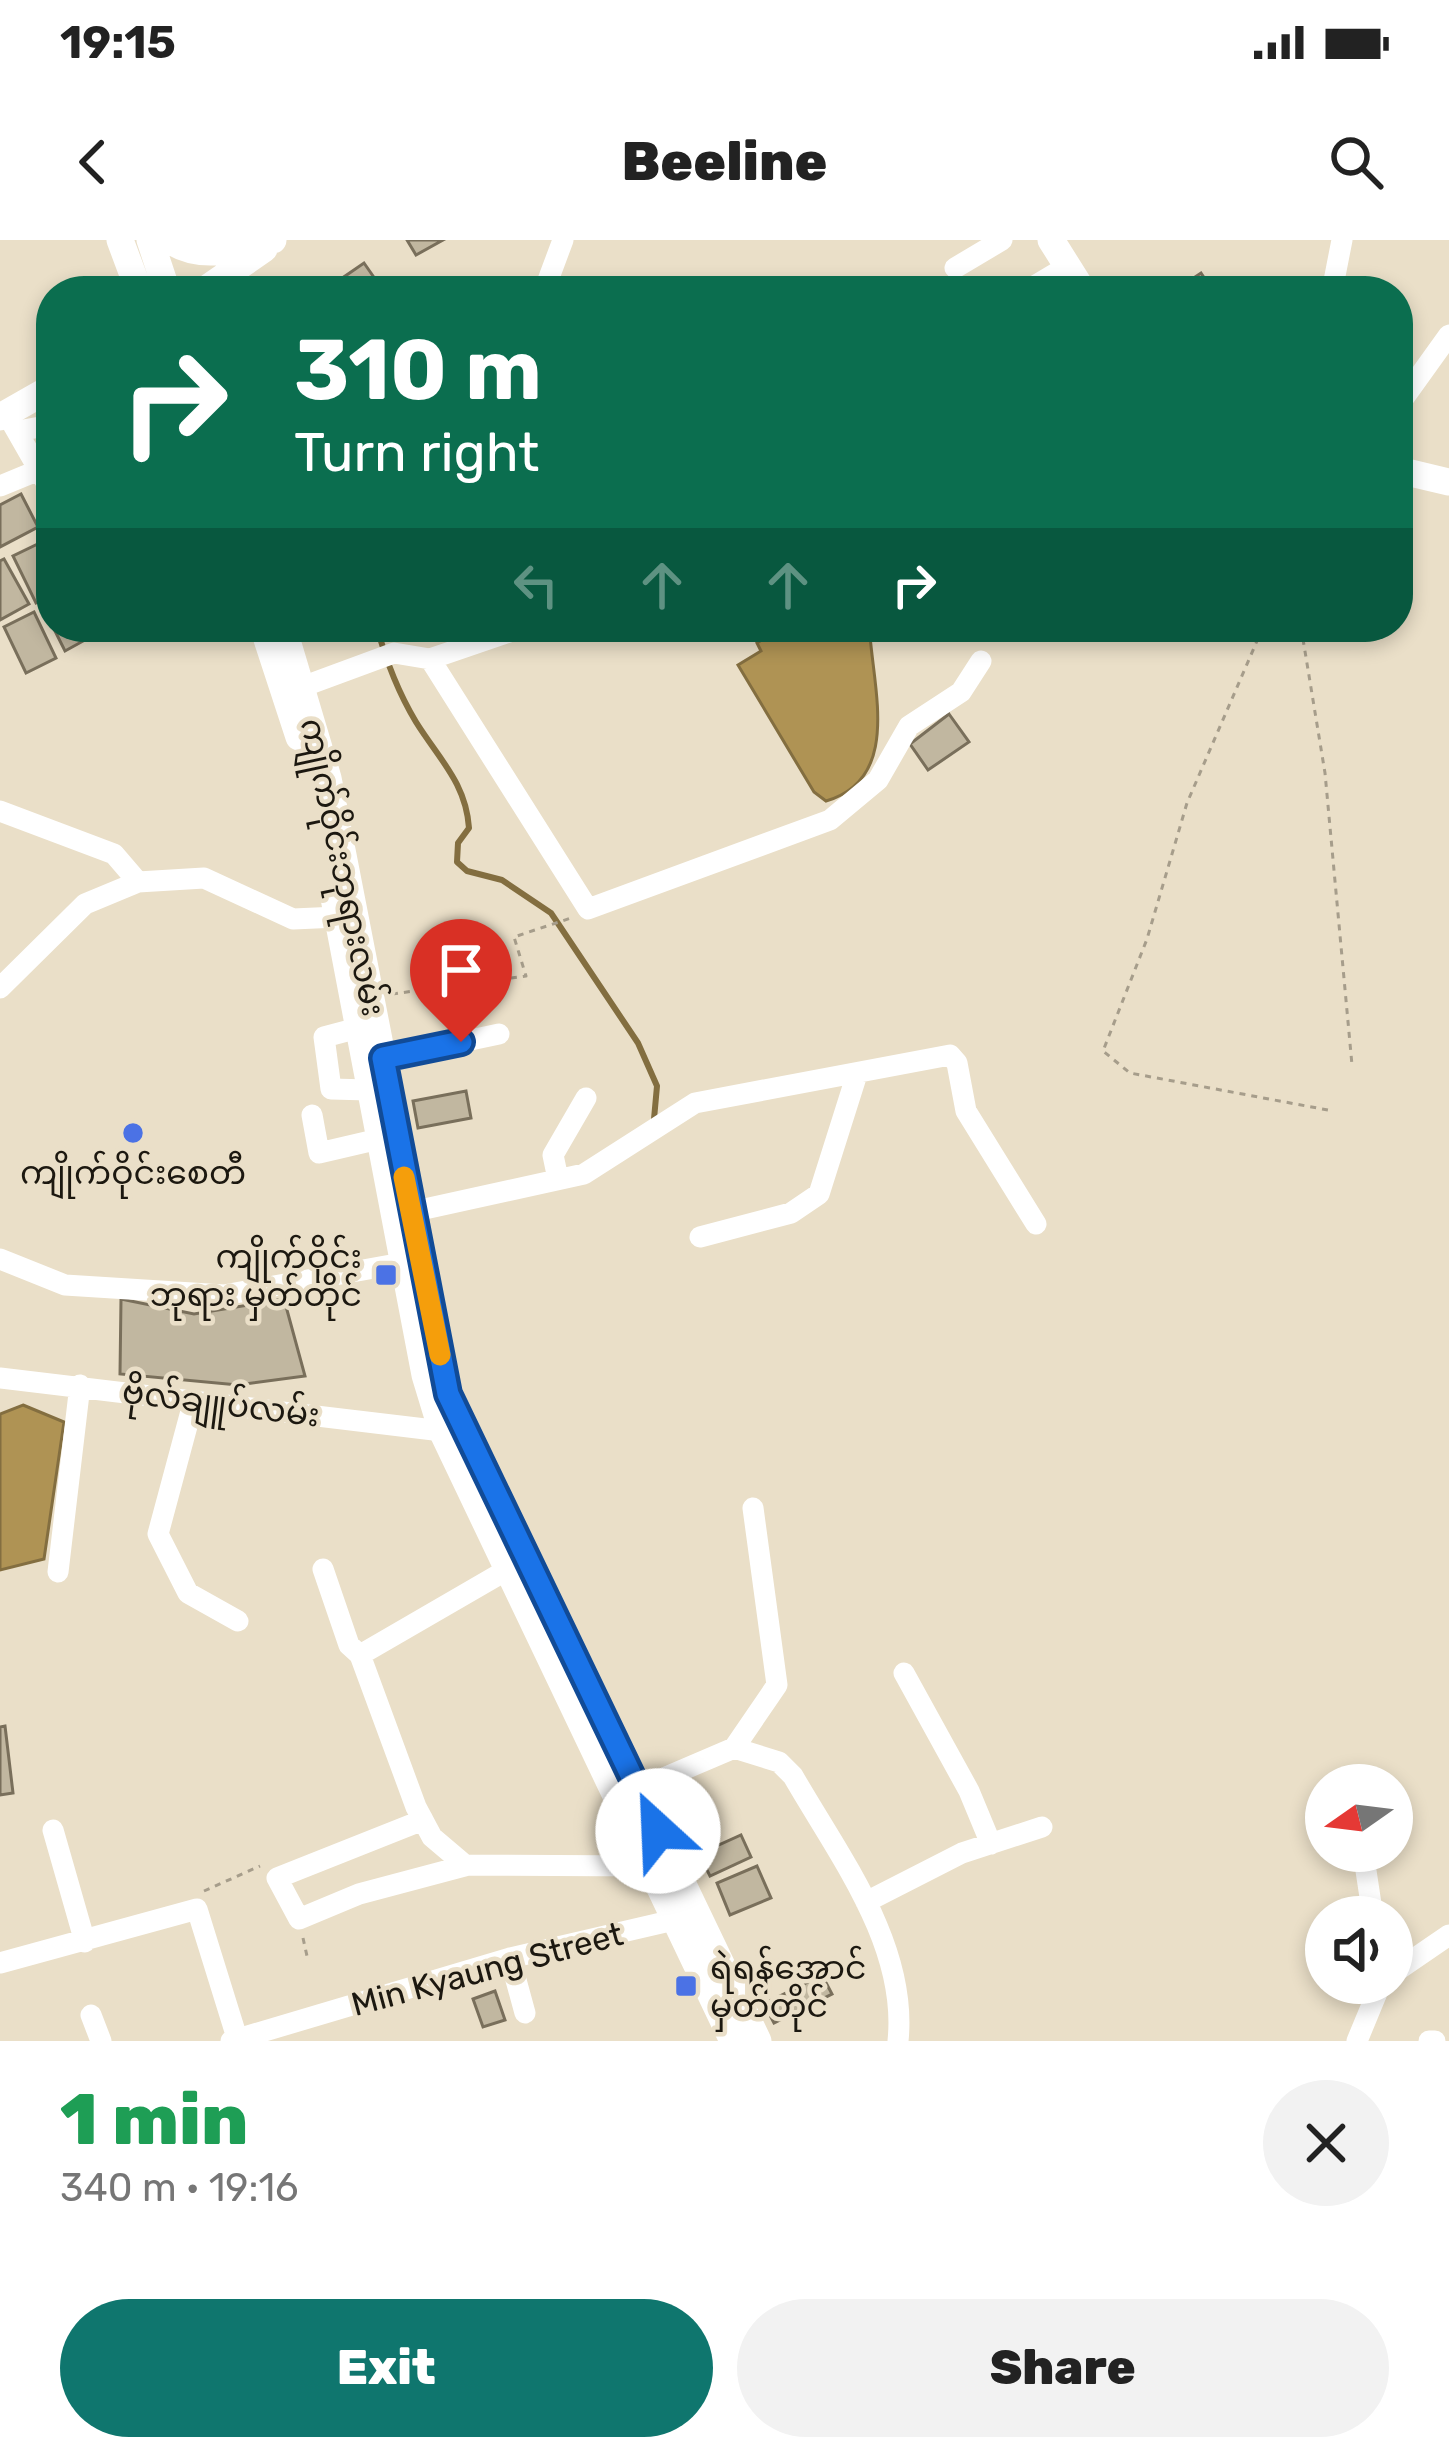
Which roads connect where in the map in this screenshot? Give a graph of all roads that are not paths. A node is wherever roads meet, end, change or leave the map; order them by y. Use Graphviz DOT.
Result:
graph roads {
  1 [pos="120,240"];
  2 [pos="150,240"];
  3 [pos="169,240"];
  4 [pos="276,240"];
  5 [pos="563,240"];
  6 [pos="1002,240"];
  7 [pos="1051,240"];
  8 [pos="1342,240"];
  9 [pos="1068,266"];
  10 [pos="955,268"];
  11 [pos="128,276"];
  12 [pos="162,276"];
  13 [pos="224,276"];
  14 [pos="252,276"];
  15 [pos="550,276"];
  16 [pos="1052,276"];
  17 [pos="1074,276"];
  18 [pos="1335,276"];
  19 [pos="1449,335"];
  20 [pos="1413,385"];
  21 [pos="29,405"];
  22 [pos="36,435"];
  23 [pos="1413,474"];
  24 [pos="1449,482"];
  25 [pos="36,483"];
  26 [pos="0,486"];
  27 [pos="270,642"];
  28 [pos="286,642"];
  29 [pos="480,642"];
  30 [pos="430,659"];
  31 [pos="981,662"];
  32 [pos="294,690"];
  33 [pos="0,811"];
  34 [pos="138,882"];
  35 [pos="338,917"];
  36 [pos="0,988"];
  37 [pos="358,1028"];
  38 [pos="500,1034"];
  39 [pos="372,1070"];
  40 [pos="857,1074"];
  41 [pos="586,1097"];
  42 [pos="312,1114"];
  43 [pos="379,1139"];
  44 [pos="558,1179"];
  45 [pos="411,1212"];
  46 [pos="1036,1224"];
  47 [pos="700,1238"];
  48 [pos="0,1259"];
  49 [pos="402,1263"];
  50 [pos="0,1378"];
  51 [pos="80,1385"];
  52 [pos="194,1400"];
  53 [pos="442,1431"];
  54 [pos="753,1508"];
  55 [pos="519,1562"];
  56 [pos="323,1569"];
  57 [pos="58,1572"];
  58 [pos="238,1621"];
  59 [pos="360,1655"];
  60 [pos="904,1673"];
  61 [pos="734,1748"];
  62 [pos="628,1793"];
  63 [pos="423,1820"];
  64 [pos="1042,1827"];
  65 [pos="53,1830"];
  66 [pos="991,1844"];
  67 [pos="468,1865"];
  68 [pos="650,1866"];
  69 [pos="866,1902"];
  70 [pos="686,1917"];
  71 [pos="1449,1935"];
  72 [pos="85,1942"];
  73 [pos="510,1958"];
  74 [pos="1413,1960"];
  75 [pos="0,1963"];
  76 [pos="1373,2004"];
  77 [pos="525,2013"];
  78 [pos="91,2015"];
  79 [pos="236,2040"];
  80 [pos="735,2040"];
  81 [pos="101,2041"];
  82 [pos="898,2041"];
  83 [pos="1358,2041"];
  1 -- 11 [label="main road"];
  2 -- 12 [label="main road"];
  3 -- 4 [label="main road"];
  4 -- 13 [label="main road"];
  4 -- 14 [label="main road"];
  5 -- 15 [label="street"];
  6 -- 10 [label="street"];
  7 -- 9 [label="main road"];
  8 -- 18 [label="street"];
  9 -- 16 [label="street"];
  9 -- 17 [label="main road"];
  19 -- 20 [label="street"];
  21 -- 22 [label="street"];
  23 -- 24 [label="main road"];
  25 -- 26 [label="street"];
  27 -- 32 [label="main road, ကျိုက်ဝိုင်းဘုရားလမ်း"];
  28 -- 32 [label="main road, ကျိုက်ဝိုင်းဘုရားလမ်း"];
  29 -- 30 [label="street"];
  30 -- 31 [label="street"];
  30 -- 32 [label="street"];
  32 -- 35 [label="main road, ကျိုက်ဝိုင်းဘုရားလမ်း"];
  32 -- 39 [label="main road, ကျိုက်ဝိုင်းဘုရားလမ်း"];
  33 -- 34 [label="street"];
  34 -- 35 [label="street"];
  34 -- 36 [label="street"];
  35 -- 37 [label="main road, ကျိုက်ဝိုင်းဘုရားလမ်း"];
  37 -- 39 [label="main road, ကျိုက်ဝိုင်းဘုရားလမ်း"];
  37 -- 39 [label="street"];
  38 -- 39 [label="street"];
  39 -- 43 [label="main road, ကျိုက်ဝိုင်းဘုရားလမ်း"];
  39 -- 45 [label="main road, ကျိုက်ဝိုင်းဘုရားလမ်း"];
  40 -- 44 [label="street"];
  40 -- 46 [label="street"];
  40 -- 47 [label="street"];
  41 -- 44 [label="street"];
  42 -- 43 [label="street"];
  43 -- 49 [label="main road, ကျိုက်ဝိုင်းဘုရားလမ်း"];
  44 -- 45 [label="street"];
  45 -- 55 [label="main road, ကျိုက်ဝိုင်းဘုရားလမ်း"];
  48 -- 49 [label="street"];
  49 -- 53 [label="main road, ကျိုက်ဝိုင်းဘုရားလမ်း"];
  50 -- 51 [label="street, ဗိုလ်ချူပ်လမ်း"];
  51 -- 52 [label="street, ဗိုလ်ချူပ်လမ်း"];
  51 -- 57 [label="street"];
  52 -- 53 [label="street, ဗိုလ်ချူပ်လမ်း"];
  52 -- 58 [label="street"];
  53 -- 55 [label="main road, ကျိုက်ဝိုင်းဘုရားလမ်း"];
  54 -- 61 [label="street"];
  55 -- 59 [label="street"];
  55 -- 62 [label="main road, ကျိုက်ဝိုင်းဘုရားလမ်း"];
  56 -- 59 [label="street"];
  59 -- 63 [label="street"];
  60 -- 66 [label="street"];
  61 -- 62 [label="street"];
  61 -- 69 [label="street"];
  62 -- 68 [label="main road, ကျိုက်ဝိုင်းဘုရားလမ်း"];
  62 -- 70 [label="main road, ကျိုက်ဝိုင်းဘုရားလမ်း"];
  63 -- 67 [label="street"];
  63 -- 67 [label="street"];
  64 -- 66 [label="street"];
  65 -- 72 [label="street"];
  66 -- 69 [label="street"];
  67 -- 68 [label="street"];
  68 -- 70 [label="main road, ကျိုက်ဝိုင်းဘုရားလမ်း"];
  69 -- 82 [label="street"];
  70 -- 73 [label="street, Min Kyaung Street"];
  70 -- 80 [label="main road, ကျိုက်ဝိုင်းဘုရားလမ်း"];
  71 -- 74 [label="street"];
  72 -- 75 [label="street"];
  72 -- 79 [label="street"];
  73 -- 77 [label="street"];
  73 -- 79 [label="street, Min Kyaung Street"];
  76 -- 83 [label="street"];
  78 -- 81 [label="street"];
}
